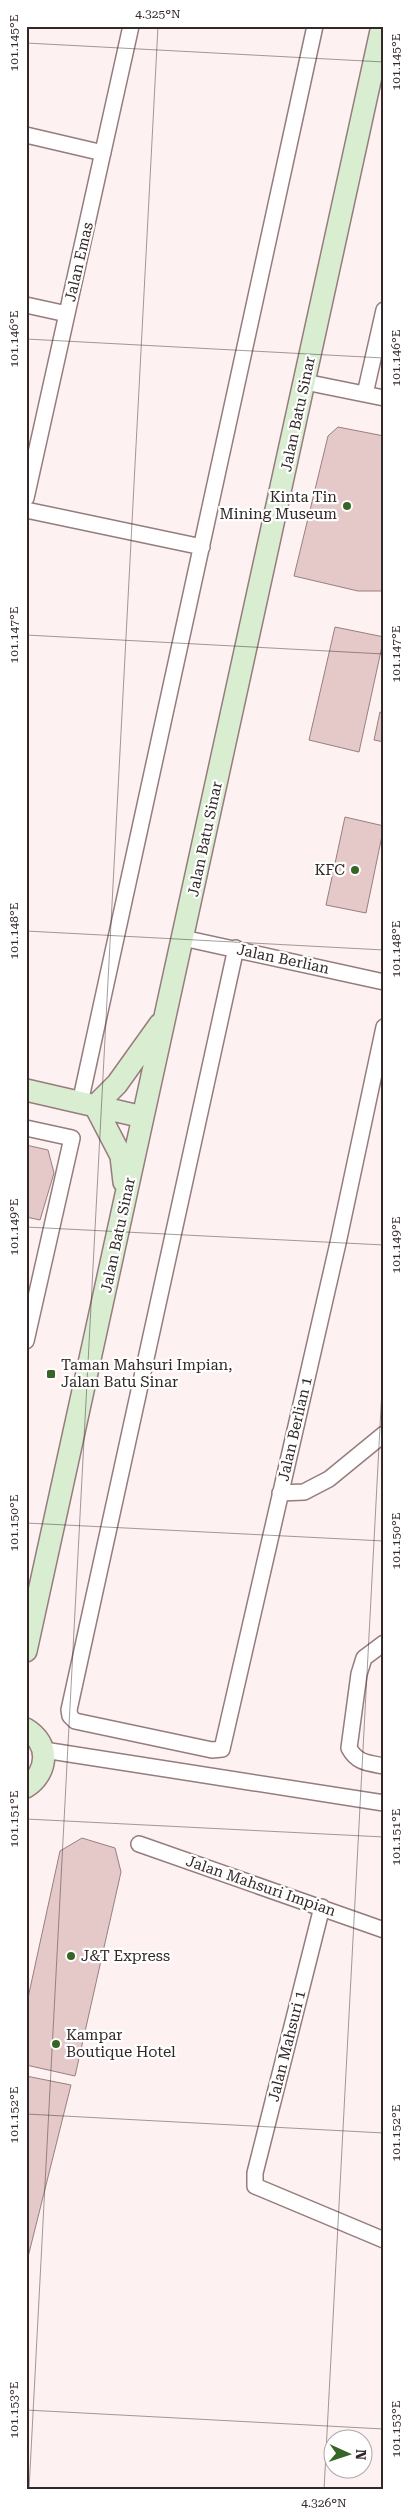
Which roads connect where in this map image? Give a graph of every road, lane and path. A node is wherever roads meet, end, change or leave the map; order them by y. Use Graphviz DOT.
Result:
graph roads {
  1 [pos="131,26"];
  2 [pos="315,26"];
  3 [pos="382,26"];
  4 [pos="26,135"];
  5 [pos="103,153"];
  6 [pos="26,305"];
  7 [pos="384,310"];
  8 [pos="67,314"];
  9 [pos="381,339"];
  10 [pos="305,382"];
  11 [pos="365,394"];
  12 [pos="384,398"];
  13 [pos="26,498"];
  14 [pos="26,510"];
  15 [pos="202,547"];
  16 [pos="183,938"];
  17 [pos="236,948"];
  18 [pos="384,982"];
  19 [pos="166,1016"];
  20 [pos="384,1027"];
  21 [pos="26,1090"];
  22 [pos="87,1104"];
  23 [pos="143,1118"];
  24 [pos="26,1128"];
  25 [pos="126,1195"];
  26 [pos="32,1293"];
  27 [pos="26,1341"];
  28 [pos="384,1434"];
  29 [pos="280,1493"];
  30 [pos="384,1643"];
  31 [pos="26,1651"];
  32 [pos="26,1729"];
  33 [pos="44,1750"];
  34 [pos="384,1766"];
  35 [pos="26,1787"];
  36 [pos="384,1803"];
  37 [pos="139,1844"];
  38 [pos="322,1907"];
  39 [pos="384,1930"];
  40 [pos="384,2240"];
  1 -- 5 [label="street, Jalan Emas"];
  2 -- 15 [label="street"];
  3 -- 10 [label="street, Jalan Batu Sinar"];
  4 -- 5 [label="street"];
  5 -- 8 [label="street, Jalan Emas"];
  6 -- 8 [label="street"];
  7 -- 9 [label="street"];
  8 -- 13 [label="street, Jalan Emas"];
  9 -- 11 [label="street"];
  10 -- 11 [label="street"];
  10 -- 16 [label="street, Jalan Batu Sinar"];
  11 -- 12 [label="street"];
  14 -- 15 [label="street"];
  15 -- 22 [label="street"];
  16 -- 17 [label="street, Jalan Berlian"];
  16 -- 19 [label="street, Jalan Batu Sinar"];
  17 -- 18 [label="street, Jalan Berlian"];
  17 -- 29 [label="street, Jalan Berlian 1"];
  19 -- 22 [label="street"];
  19 -- 23 [label="street, Jalan Batu Sinar"];
  20 -- 29 [label="street, Jalan Berlian 1"];
  21 -- 22 [label="street"];
  22 -- 23 [label="street"];
  22 -- 25 [label="street"];
  23 -- 25 [label="street, Jalan Batu Sinar"];
  24 -- 26 [label="street"];
  25 -- 31 [label="street, Jalan Batu Sinar"];
  26 -- 27 [label="street"];
  28 -- 29 [label="street"];
  30 -- 34 [label="street"];
  32 -- 33 [label="street"];
  33 -- 35 [label="street"];
  33 -- 36 [label="street"];
  37 -- 38 [label="street, Jalan Mahsuri Impian"];
  38 -- 39 [label="street, Jalan Mahsuri Impian"];
  38 -- 40 [label="street, Jalan Mahsuri 1"];
}
